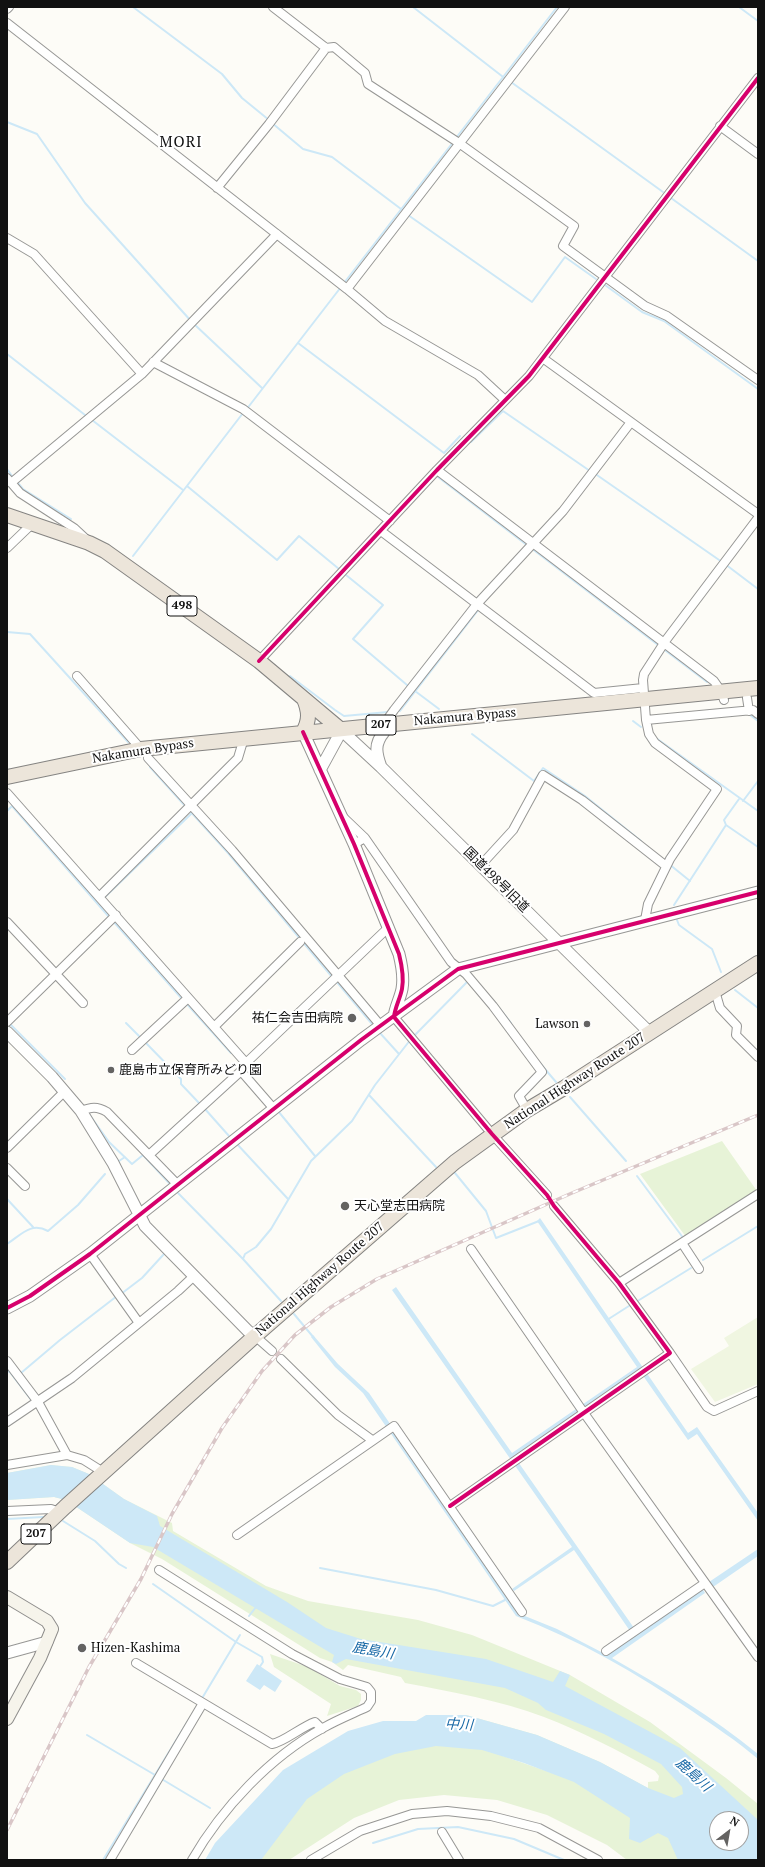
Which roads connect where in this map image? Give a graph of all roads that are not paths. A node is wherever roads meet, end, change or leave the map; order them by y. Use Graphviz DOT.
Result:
graph roads {
  1 [pos="273,7"];
  2 [pos="565,7"];
  3 [pos="7,23"];
  4 [pos="326,48"];
  5 [pos="758,78"];
  6 [pos="720,126"];
  7 [pos="459,143"];
  8 [pos="758,154"];
  9 [pos="216,188"];
  10 [pos="276,234"];
  11 [pos="7,238"];
  12 [pos="605,277"];
  13 [pos="347,289"];
  14 [pos="544,359"];
  15 [pos="153,362"];
  16 [pos="142,374"];
  17 [pos="758,380"];
  18 [pos="505,400"];
  19 [pos="631,422"];
  20 [pos="437,470"];
  21 [pos="9,481"];
  22 [pos="758,514"];
  23 [pos="7,515"];
  24 [pos="758,518"];
  25 [pos="390,521"];
  26 [pos="32,524"];
  27 [pos="381,531"];
  28 [pos="90,543"];
  29 [pos="530,546"];
  30 [pos="7,548"];
  31 [pos="480,605"];
  32 [pos="665,644"];
  33 [pos="259,661"];
  34 [pos="76,676"];
  35 [pos="758,688"];
  36 [pos="722,696"];
  37 [pos="304,699"];
  38 [pos="752,702"];
  39 [pos="645,704"];
  40 [pos="758,714"];
  41 [pos="387,728"];
  42 [pos="341,734"];
  43 [pos="306,736"];
  44 [pos="243,742"];
  45 [pos="145,754"];
  46 [pos="382,767"];
  47 [pos="320,770"];
  48 [pos="7,777"];
  49 [pos="7,783"];
  50 [pos="9,798"];
  51 [pos="191,806"];
  52 [pos="340,814"];
  53 [pos="365,838"];
  54 [pos="354,844"];
  55 [pos="668,863"];
  56 [pos="480,865"];
  57 [pos="758,892"];
  58 [pos="99,897"];
  59 [pos="112,918"];
  60 [pos="645,920"];
  61 [pos="7,922"];
  62 [pos="389,927"];
  63 [pos="300,942"];
  64 [pos="559,942"];
  65 [pos="758,963"];
  66 [pos="458,969"];
  67 [pos="56,974"];
  68 [pos="336,978"];
  69 [pos="402,990"];
  70 [pos="715,991"];
  71 [pos="188,998"];
  72 [pos="414,1001"];
  73 [pos="82,1003"];
  74 [pos="394,1017"];
  75 [pos="7,1022"];
  76 [pos="381,1026"];
  77 [pos="214,1027"];
  78 [pos="7,1032"];
  79 [pos="650,1033"];
  80 [pos="132,1050"];
  81 [pos="758,1057"];
  82 [pos="246,1063"];
  83 [pos="240,1071"];
  84 [pos="64,1091"];
  85 [pos="274,1109"];
  86 [pos="527,1110"];
  87 [pos="81,1111"];
  88 [pos="492,1134"];
  89 [pos="7,1148"];
  90 [pos="149,1155"];
  91 [pos="7,1168"];
  92 [pos="178,1185"];
  93 [pos="25,1186"];
  94 [pos="758,1194"];
  95 [pos="546,1195"];
  96 [pos="554,1206"];
  97 [pos="139,1216"];
  98 [pos="685,1241"];
  99 [pos="471,1249"];
  100 [pos="90,1254"];
  101 [pos="699,1269"];
  102 [pos="194,1276"];
  103 [pos="619,1284"];
  104 [pos="7,1308"];
  105 [pos="140,1322"];
  106 [pos="255,1336"];
  107 [pos="272,1351"];
  108 [pos="670,1353"];
  109 [pos="281,1359"];
  110 [pos="7,1361"];
  111 [pos="758,1391"];
  112 [pos="38,1402"];
  113 [pos="584,1413"];
  114 [pos="7,1422"];
  115 [pos="372,1440"];
  116 [pos="67,1455"];
  117 [pos="7,1465"];
  118 [pos="104,1472"];
  119 [pos="450,1506"];
  120 [pos="62,1509"];
  121 [pos="7,1511"];
  122 [pos="237,1535"];
  123 [pos="7,1562"];
  124 [pos="159,1570"];
  125 [pos="705,1583"];
  126 [pos="7,1597"];
  127 [pos="522,1612"];
  128 [pos="47,1642"];
  129 [pos="606,1651"];
  130 [pos="7,1653"];
  131 [pos="758,1657"];
  132 [pos="136,1663"];
  133 [pos="203,1703"];
  134 [pos="7,1719"];
  135 [pos="322,1729"];
  136 [pos="442,1832"];
  137 [pos="110,1860"];
  138 [pos="192,1860"];
  139 [pos="311,1860"];
  140 [pos="459,1860"];
  141 [pos="598,1860"];
  1 -- 4 [label="street"];
  2 -- 7 [label="street"];
  3 -- 9 [label="street"];
  4 -- 7 [label="street"];
  4 -- 9 [label="street"];
  5 -- 6 [label="street"];
  6 -- 8 [label="street"];
  6 -- 12 [label="street"];
  7 -- 12 [label="street"];
  7 -- 13 [label="street"];
  9 -- 10 [label="street"];
  10 -- 13 [label="street"];
  10 -- 15 [label="street"];
  11 -- 16 [label="street"];
  12 -- 14 [label="street"];
  12 -- 17 [label="street"];
  13 -- 18 [label="street"];
  14 -- 18 [label="street"];
  14 -- 19 [label="street"];
  15 -- 16 [label="street"];
  15 -- 25 [label="street"];
  16 -- 21 [label="street"];
  18 -- 20 [label="street"];
  19 -- 22 [label="street"];
  19 -- 29 [label="street"];
  20 -- 25 [label="street"];
  20 -- 29 [label="street"];
  21 -- 28 [label="street"];
  23 -- 26 [label="highway, 498"];
  24 -- 32 [label="street"];
  25 -- 27 [label="street"];
  26 -- 28 [label="highway, 498"];
  26 -- 30 [label="street"];
  27 -- 31 [label="street"];
  27 -- 33 [label="street"];
  28 -- 33 [label="highway, 498"];
  29 -- 31 [label="street"];
  29 -- 32 [label="street"];
  31 -- 39 [label="street"];
  31 -- 41 [label="street"];
  32 -- 36 [label="street"];
  32 -- 39 [label="street"];
  33 -- 37 [label="highway, 498"];
  34 -- 45 [label="street"];
  35 -- 36 [label="highway, Nakamura Bypass / 207"];
  36 -- 38 [label="highway, Nakamura Bypass / 207"];
  36 -- 39 [label="highway, Nakamura Bypass / 207"];
  37 -- 42 [label="highway, 498"];
  37 -- 43 [label="highway"];
  38 -- 39 [label="street"];
  38 -- 40 [label="street"];
  39 -- 41 [label="highway, Nakamura Bypass / 207"];
  39 -- 55 [label="street"];
  41 -- 42 [label="highway, Nakamura Bypass / 207"];
  41 -- 46 [label="street"];
  42 -- 43 [label="highway, Nakamura Bypass / 207"];
  42 -- 46 [label="street, 国道498号旧道"];
  42 -- 47 [label="street"];
  43 -- 44 [label="highway, Nakamura Bypass / 207"];
  43 -- 47 [label="street"];
  44 -- 45 [label="highway, Nakamura Bypass / 207"];
  44 -- 51 [label="street"];
  45 -- 48 [label="highway, Nakamura Bypass / 207"];
  45 -- 49 [label="highway, Nakamura Bypass / 207"];
  45 -- 51 [label="street"];
  46 -- 56 [label="street, 国道498号旧道"];
  47 -- 52 [label="street"];
  50 -- 58 [label="street"];
  51 -- 58 [label="street"];
  51 -- 68 [label="street"];
  52 -- 53 [label="street"];
  52 -- 54 [label="street"];
  53 -- 54 [label="street"];
  53 -- 66 [label="street"];
  54 -- 62 [label="street"];
  55 -- 56 [label="street"];
  55 -- 60 [label="street"];
  56 -- 64 [label="street, 国道498号旧道"];
  57 -- 60 [label="street"];
  58 -- 59 [label="street"];
  59 -- 67 [label="street"];
  59 -- 71 [label="street"];
  60 -- 64 [label="street"];
  61 -- 67 [label="street"];
  62 -- 68 [label="street"];
  62 -- 69 [label="street"];
  63 -- 77 [label="street"];
  64 -- 66 [label="street"];
  64 -- 79 [label="street, 国道498号旧道"];
  65 -- 70 [label="highway, National Highway Route 207 / 207"];
  66 -- 72 [label="street"];
  66 -- 86 [label="street"];
  67 -- 73 [label="street"];
  67 -- 75 [label="street"];
  68 -- 76 [label="street"];
  68 -- 82 [label="street"];
  69 -- 72 [label="street"];
  69 -- 74 [label="street"];
  70 -- 79 [label="highway, National Highway Route 207 / 207"];
  70 -- 81 [label="street"];
  71 -- 77 [label="street"];
  71 -- 80 [label="street"];
  72 -- 74 [label="street"];
  74 -- 76 [label="street"];
  74 -- 88 [label="street"];
  76 -- 85 [label="street"];
  77 -- 82 [label="street"];
  78 -- 84 [label="street"];
  79 -- 86 [label="highway, National Highway Route 207 / 207"];
  82 -- 83 [label="street"];
  83 -- 85 [label="street"];
  83 -- 90 [label="street"];
  84 -- 87 [label="street"];
  84 -- 89 [label="street"];
  85 -- 92 [label="street"];
  86 -- 88 [label="highway, National Highway Route 207 / 207"];
  87 -- 90 [label="street"];
  87 -- 97 [label="street"];
  88 -- 95 [label="street"];
  88 -- 106 [label="highway, National Highway Route 207 / 207"];
  90 -- 92 [label="street"];
  91 -- 93 [label="street"];
  92 -- 97 [label="street"];
  94 -- 98 [label="street"];
  96 -- 103 [label="street"];
  97 -- 100 [label="street"];
  97 -- 102 [label="street"];
  98 -- 101 [label="street"];
  98 -- 103 [label="street"];
  99 -- 113 [label="street"];
  100 -- 104 [label="street"];
  100 -- 105 [label="street"];
  102 -- 105 [label="street"];
  102 -- 106 [label="street"];
  103 -- 108 [label="street"];
  105 -- 112 [label="street"];
  106 -- 107 [label="street"];
  106 -- 118 [label="highway, National Highway Route 207 / 207"];
  108 -- 111 [label="street"];
  108 -- 113 [label="street"];
  109 -- 115 [label="street"];
  110 -- 112 [label="street"];
  112 -- 114 [label="street"];
  112 -- 116 [label="street"];
  113 -- 119 [label="street"];
  113 -- 125 [label="street"];
  115 -- 119 [label="street"];
  115 -- 122 [label="street"];
  116 -- 117 [label="street"];
  116 -- 118 [label="street"];
  118 -- 120 [label="highway, National Highway Route 207 / 207"];
  119 -- 127 [label="street"];
  120 -- 121 [label="street"];
  120 -- 123 [label="highway, National Highway Route 207 / 207"];
  124 -- 135 [label="street"];
  125 -- 129 [label="street"];
  125 -- 131 [label="street"];
  126 -- 128 [label="main road"];
  128 -- 130 [label="street"];
  128 -- 134 [label="main road"];
  132 -- 133 [label="street"];
  133 -- 135 [label="street"];
  133 -- 137 [label="street"];
  135 -- 138 [label="street"];
  136 -- 140 [label="street"];
  139 -- 141 [label="street"];
}
